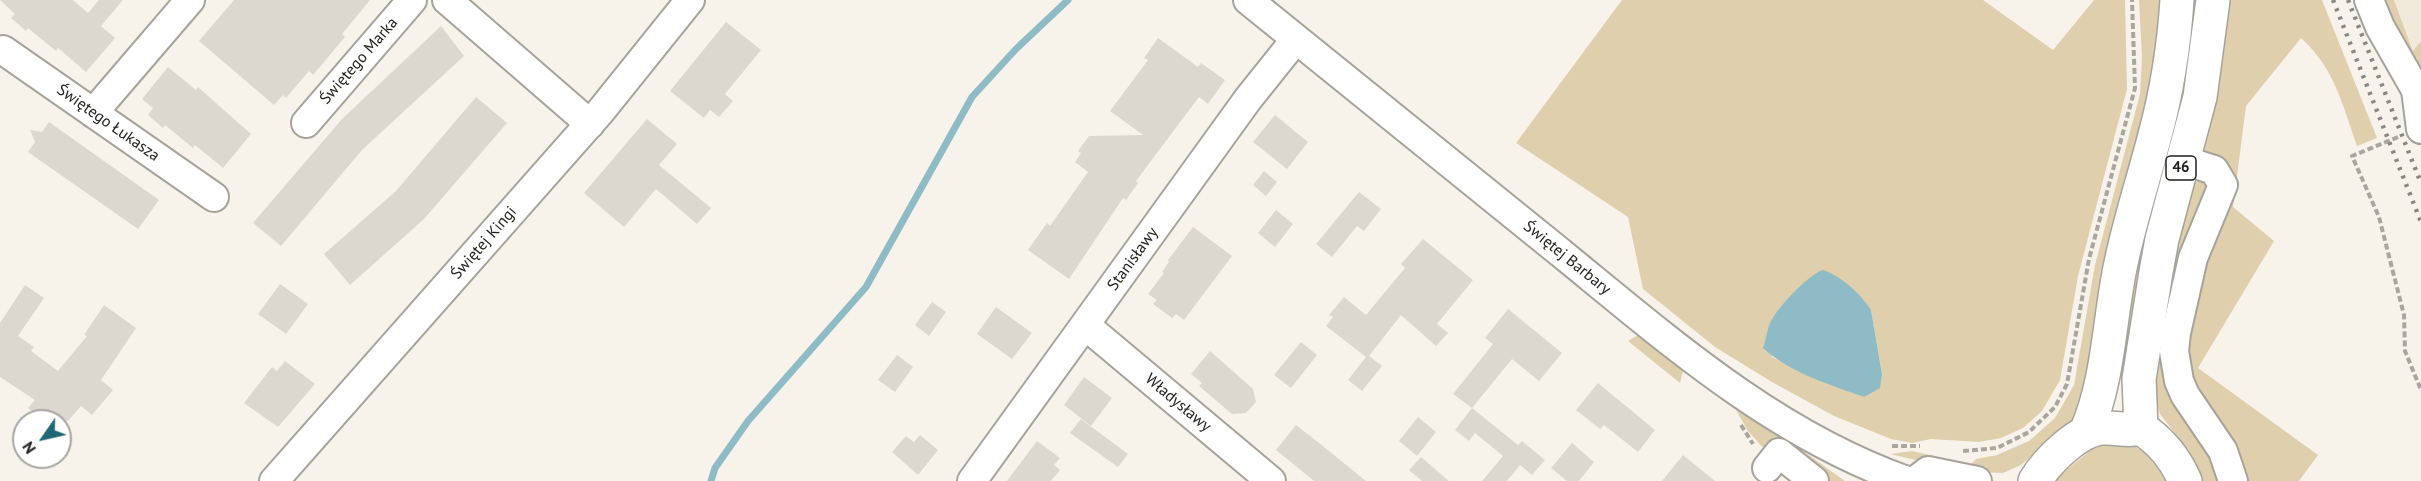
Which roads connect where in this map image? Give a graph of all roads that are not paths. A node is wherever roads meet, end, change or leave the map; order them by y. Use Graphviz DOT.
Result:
graph roads {
  1 [pos="189,0"];
  2 [pos="412,0"];
  3 [pos="447,0"];
  4 [pos="690,0"];
  5 [pos="1248,0"];
  6 [pos="2177,0"];
  7 [pos="2213,0"];
  8 [pos="2369,0"];
  9 [pos="1296,39"];
  10 [pos="3,50"];
  11 [pos="93,113"];
  12 [pos="306,123"];
  13 [pos="590,124"];
  14 [pos="2421,129"];
  15 [pos="2183,160"];
  16 [pos="214,197"];
  17 [pos="1085,325"];
  18 [pos="2141,428"];
  19 [pos="2086,432"];
  20 [pos="1767,468"];
  21 [pos="1868,475"];
  22 [pos="1804,478"];
  23 [pos="274,481"];
  24 [pos="972,481"];
  25 [pos="1271,481"];
  26 [pos="1907,481"];
  27 [pos="1915,481"];
  28 [pos="1977,481"];
  29 [pos="2035,481"];
  30 [pos="2185,481"];
  31 [pos="2233,481"];
  1 -- 11 [label="street"];
  2 -- 12 [label="street, Świętego Marka"];
  3 -- 13 [label="street"];
  4 -- 13 [label="street, Świętej Kingi"];
  5 -- 9 [label="street, Świętej Barbary"];
  6 -- 19 [label="main road, 46"];
  7 -- 15 [label="main road, 46"];
  8 -- 14 [label="street"];
  9 -- 17 [label="street, Stanisławy"];
  9 -- 21 [label="street, Świętej Barbary"];
  10 -- 11 [label="street, Świętego Łukasza"];
  11 -- 16 [label="street, Świętego Łukasza"];
  13 -- 23 [label="street, Świętej Kingi"];
  15 -- 18 [label="main road, 46"];
  15 -- 31 [label="street"];
  17 -- 24 [label="street, Stanisławy"];
  17 -- 25 [label="street, Władysławy"];
  18 -- 19 [label="main road"];
  18 -- 30 [label="main road"];
  19 -- 29 [label="main road"];
  20 -- 22 [label="street"];
  21 -- 26 [label="street, Świętej Barbary"];
  27 -- 28 [label="street"];
}
